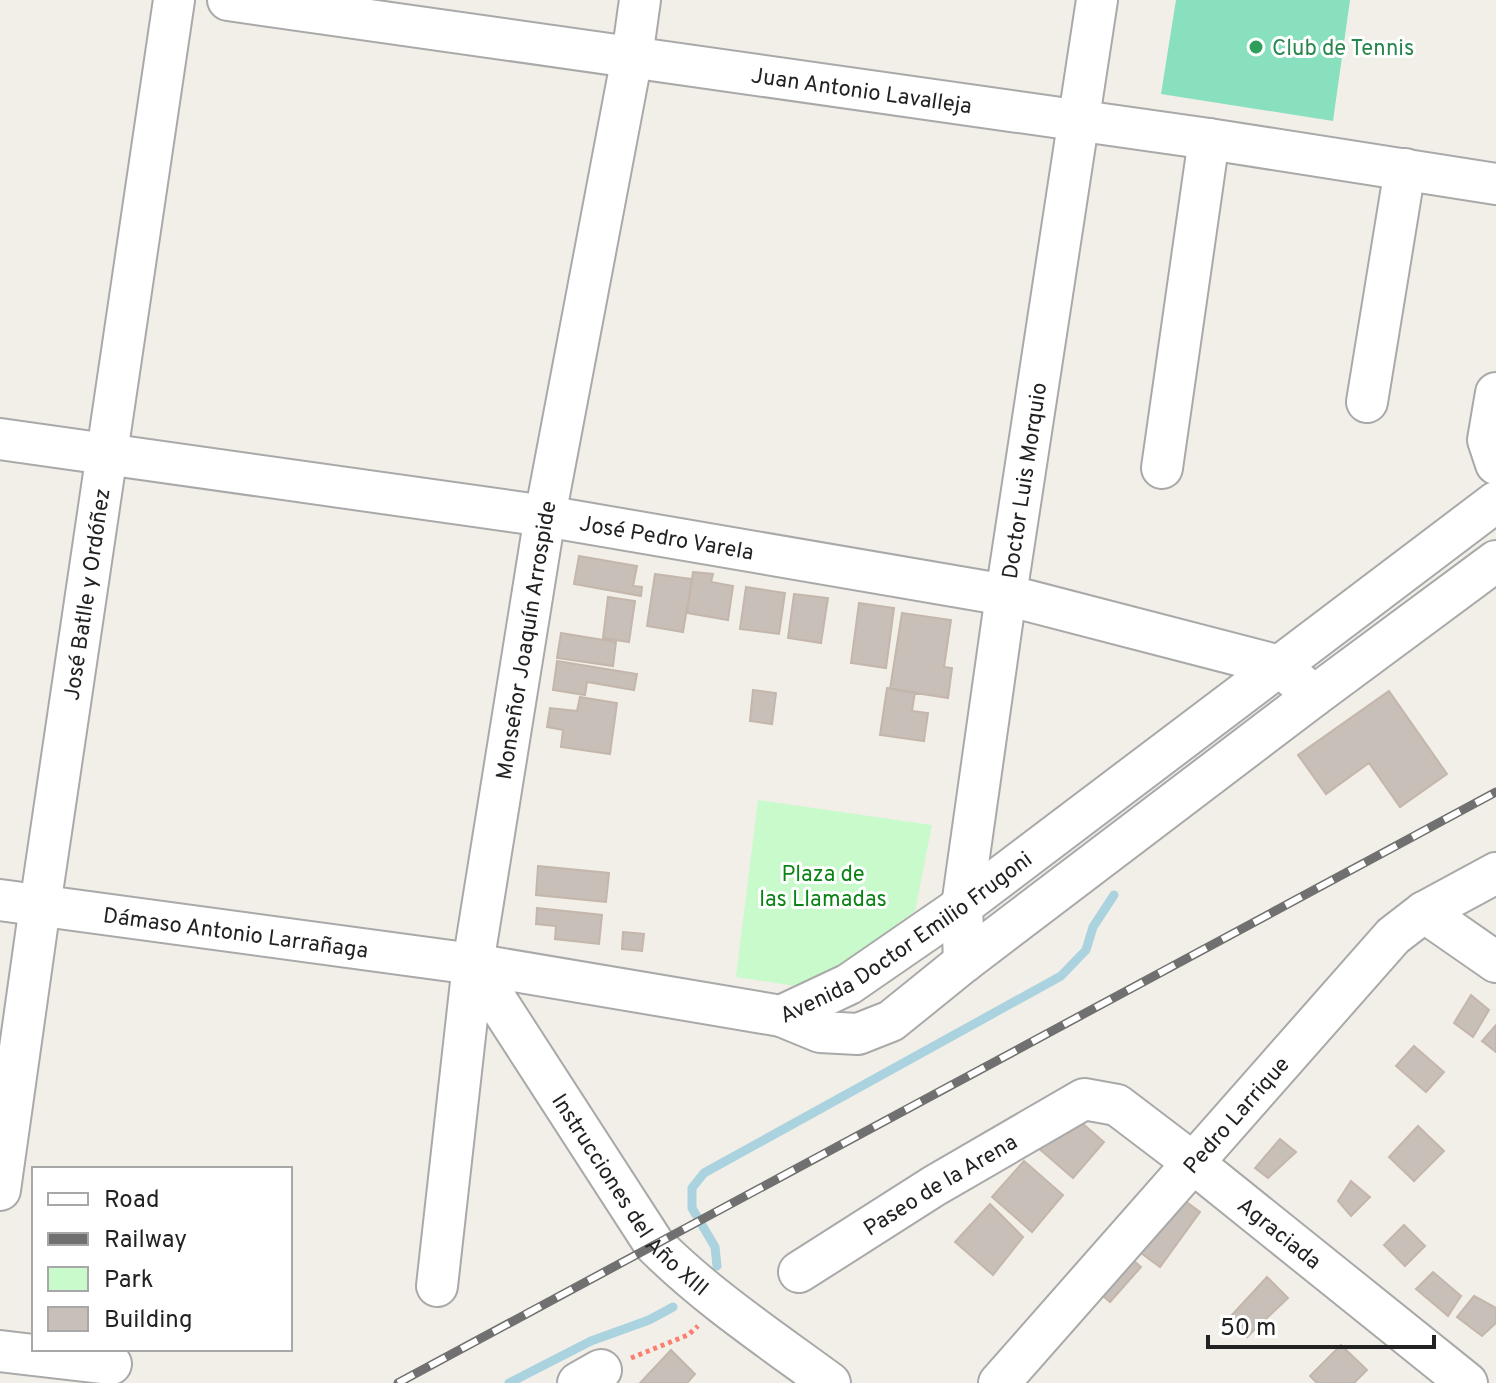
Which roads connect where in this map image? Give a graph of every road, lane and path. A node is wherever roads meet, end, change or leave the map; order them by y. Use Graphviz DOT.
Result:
graph roads {
  1 [pos="174,0"];
  2 [pos="228,0"];
  3 [pos="640,0"];
  4 [pos="1097,0"];
  5 [pos="632,57"];
  6 [pos="1078,120"];
  7 [pos="1209,139"];
  8 [pos="1405,169"];
  9 [pos="1496,184"];
  10 [pos="1496,393"];
  11 [pos="1367,402"];
  12 [pos="0,439"];
  13 [pos="107,455"];
  14 [pos="1496,464"];
  15 [pos="1162,468"];
  16 [pos="1496,502"];
  17 [pos="545,516"];
  18 [pos="1496,561"];
  19 [pos="1006,595"];
  20 [pos="1280,666"];
  21 [pos="1314,696"];
  22 [pos="1496,873"];
  23 [pos="0,900"];
  24 [pos="40,906"];
  25 [pos="962,906"];
  26 [pos="1424,912"];
  27 [pos="964,962"];
  28 [pos="1496,962"];
  29 [pos="473,964"];
  30 [pos="781,1016"];
  31 [pos="1084,1099"];
  32 [pos="1192,1162"];
  33 [pos="0,1190"];
  34 [pos="799,1272"];
  35 [pos="437,1286"];
  36 [pos="688,1335"];
  37 [pos="0,1351"];
  38 [pos="111,1364"];
  39 [pos="589,1377"];
  40 [pos="830,1383"];
  41 [pos="999,1383"];
  42 [pos="1467,1383"];
  1 -- 13 [label="street, José Batlle y Ordóñez"];
  2 -- 5 [label="street, Juan Antonio Lavalleja"];
  3 -- 5 [label="street, Monseñor Joaquín Arrospide"];
  4 -- 6 [label="street, Doctor Luis Morquio"];
  5 -- 6 [label="street, Juan Antonio Lavalleja"];
  5 -- 17 [label="street, Monseñor Joaquín Arrospide"];
  6 -- 7 [label="street, Juan Antonio Lavalleja"];
  6 -- 19 [label="street, Doctor Luis Morquio"];
  7 -- 8 [label="street, Juan Antonio Lavalleja"];
  7 -- 15 [label="street"];
  8 -- 9 [label="street, Juan Antonio Lavalleja"];
  8 -- 11 [label="street"];
  10 -- 14 [label="street"];
  12 -- 13 [label="street, José Pedro Varela"];
  13 -- 17 [label="street, José Pedro Varela"];
  13 -- 24 [label="street, José Batlle y Ordóñez"];
  16 -- 20 [label="street, Avenida Doctor Emilio Frugoni"];
  17 -- 19 [label="street, José Pedro Varela"];
  17 -- 29 [label="street, Monseñor Joaquín Arrospide"];
  18 -- 21 [label="street, Avenida Doctor Emilio Frugoni"];
  19 -- 20 [label="street, José Pedro Varela"];
  19 -- 25 [label="street, Doctor Luis Morquio"];
  20 -- 21 [label="street, José Pedro Varela"];
  20 -- 25 [label="street, Avenida Doctor Emilio Frugoni"];
  21 -- 27 [label="street, Avenida Doctor Emilio Frugoni"];
  22 -- 26 [label="street, Pedro Larrique"];
  23 -- 24 [label="street, Dámaso Antonio Larrañaga"];
  24 -- 29 [label="street, Dámaso Antonio Larrañaga"];
  24 -- 33 [label="street, José Batlle y Ordóñez"];
  25 -- 27 [label="street, Doctor Luis Morquio"];
  25 -- 30 [label="street, Avenida Doctor Emilio Frugoni"];
  26 -- 28 [label="street"];
  26 -- 32 [label="street, Pedro Larrique"];
  27 -- 30 [label="street, Avenida Doctor Emilio Frugoni"];
  29 -- 30 [label="street, Dámaso Antonio Larrañaga"];
  29 -- 35 [label="street, Monseñor Joaquín Arrospide"];
  29 -- 40 [label="street, Instrucciones del Año XIII"];
  31 -- 32 [label="street, Agraciada"];
  31 -- 34 [label="street, Paseo de la Arena"];
  32 -- 41 [label="street, Pedro Larrique"];
  32 -- 42 [label="street, Agraciada"];
  36 -- 39 [label="path"];
  37 -- 38 [label="street"];
}
